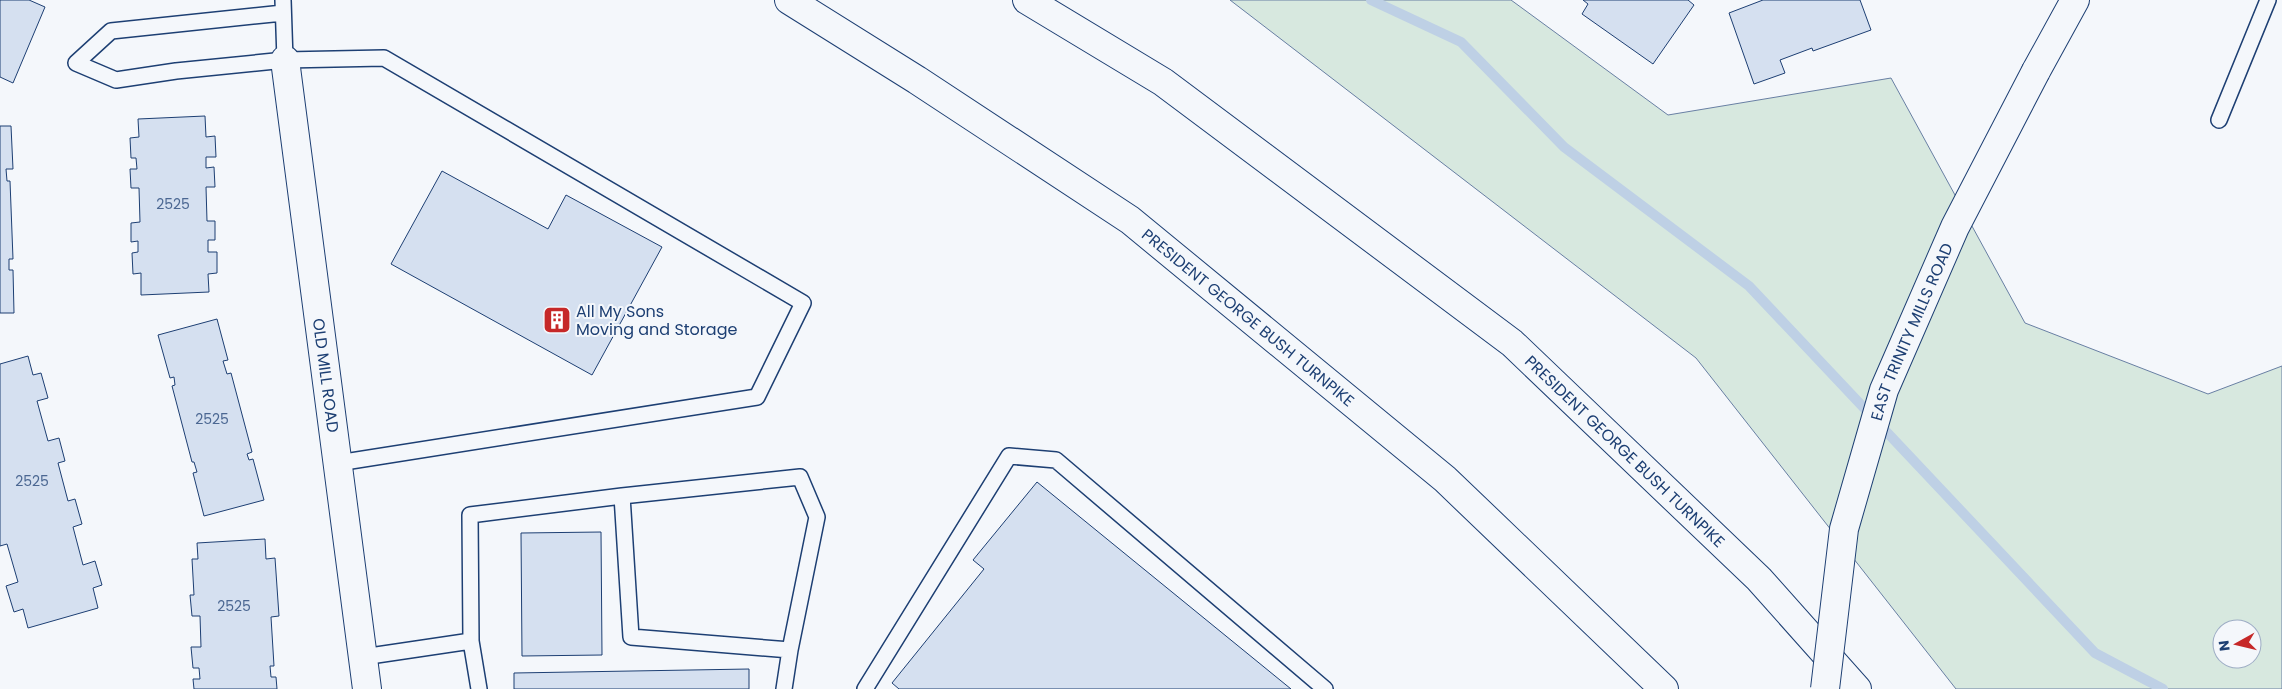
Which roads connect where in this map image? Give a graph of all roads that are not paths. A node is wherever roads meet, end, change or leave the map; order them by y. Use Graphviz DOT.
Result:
graph roads {
  1 [pos="789,0"];
  2 [pos="1027,0"];
  3 [pos="2075,0"];
  4 [pos="2268,0"];
  5 [pos="283,6"];
  6 [pos="285,60"];
  7 [pos="2219,120"];
  8 [pos="338,463"];
  9 [pos="622,496"];
  10 [pos="471,640"];
  11 [pos="790,650"];
  12 [pos="364,657"];
  13 [pos="368,689"];
  14 [pos="480,689"];
  15 [pos="784,689"];
  16 [pos="865,689"];
  17 [pos="1326,689"];
  18 [pos="1664,689"];
  19 [pos="1825,689"];
  20 [pos="1857,689"];
  1 -- 18 [label="main road, PRESIDENT GEORGE BUSH TURNPIKE"];
  2 -- 20 [label="main road, PRESIDENT GEORGE BUSH TURNPIKE"];
  3 -- 19 [label="main road, EAST TRINITY MILLS ROAD, bridge"];
  4 -- 7 [label="lane"];
  5 -- 6 [label="lane"];
  5 -- 6 [label="lane"];
  6 -- 8 [label="main road, OLD MILL ROAD"];
  6 -- 8 [label="lane"];
  8 -- 12 [label="main road, OLD MILL ROAD"];
  9 -- 10 [label="lane"];
  9 -- 11 [label="lane"];
  9 -- 11 [label="lane"];
  10 -- 12 [label="lane"];
  10 -- 14 [label="lane"];
  11 -- 15 [label="lane"];
  12 -- 13 [label="main road, OLD MILL ROAD"];
  16 -- 17 [label="lane"];
}
